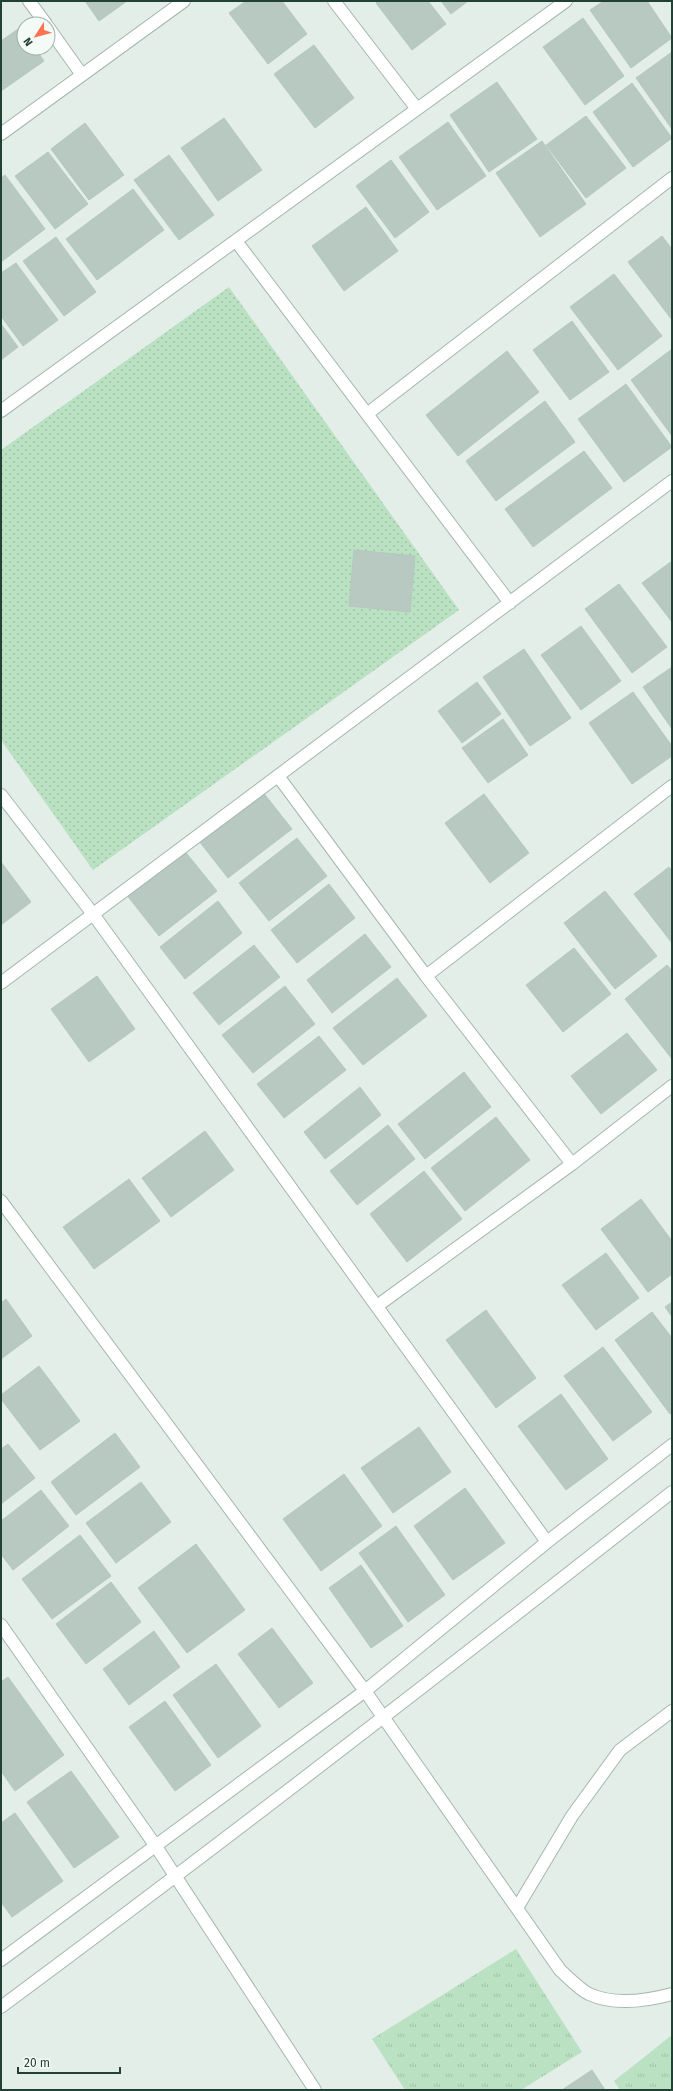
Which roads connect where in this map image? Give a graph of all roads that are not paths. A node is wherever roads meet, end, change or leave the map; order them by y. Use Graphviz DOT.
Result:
graph roads {
  1 [pos="29,1"];
  2 [pos="184,1"];
  3 [pos="334,1"];
  4 [pos="566,1"];
  5 [pos="40,16"];
  6 [pos="56,38"];
  7 [pos="82,74"];
  8 [pos="417,109"];
  9 [pos="1,134"];
  10 [pos="672,178"];
  11 [pos="236,241"];
  12 [pos="1,411"];
  13 [pos="367,414"];
  14 [pos="672,481"];
  15 [pos="510,603"];
  16 [pos="278,776"];
  17 [pos="672,786"];
  18 [pos="1,795"];
  19 [pos="94,914"];
  20 [pos="426,976"];
  21 [pos="1,983"];
  22 [pos="672,1086"];
  23 [pos="572,1164"];
  24 [pos="1,1201"];
  25 [pos="377,1306"];
  26 [pos="672,1445"];
  27 [pos="672,1492"];
  28 [pos="547,1542"];
  29 [pos="1,1625"];
  30 [pos="365,1691"];
  31 [pos="672,1712"];
  32 [pos="384,1718"];
  33 [pos="155,1845"];
  34 [pos="176,1877"];
  35 [pos="517,1908"];
  36 [pos="1,1960"];
  37 [pos="672,1994"];
  38 [pos="1,2007"];
  39 [pos="315,2090"];
  1 -- 5 [label="street"];
  2 -- 7 [label="street"];
  3 -- 8 [label="street"];
  4 -- 8 [label="street"];
  6 -- 7 [label="street"];
  7 -- 9 [label="street"];
  8 -- 11 [label="street"];
  10 -- 13 [label="street"];
  11 -- 12 [label="street"];
  11 -- 13 [label="street"];
  13 -- 15 [label="street"];
  14 -- 15 [label="street"];
  15 -- 16 [label="street"];
  16 -- 19 [label="street"];
  16 -- 20 [label="street"];
  17 -- 20 [label="street"];
  18 -- 19 [label="street"];
  19 -- 21 [label="street"];
  19 -- 25 [label="street"];
  20 -- 23 [label="street"];
  22 -- 23 [label="street"];
  23 -- 25 [label="street"];
  24 -- 30 [label="street"];
  25 -- 28 [label="street"];
  26 -- 28 [label="street"];
  27 -- 32 [label="street"];
  28 -- 30 [label="street"];
  29 -- 33 [label="street"];
  30 -- 32 [label="street"];
  30 -- 33 [label="street"];
  31 -- 35 [label="street"];
  32 -- 34 [label="street"];
  32 -- 35 [label="street"];
  33 -- 34 [label="street"];
  33 -- 36 [label="street"];
  34 -- 38 [label="street"];
  34 -- 39 [label="street"];
  35 -- 37 [label="street"];
}
